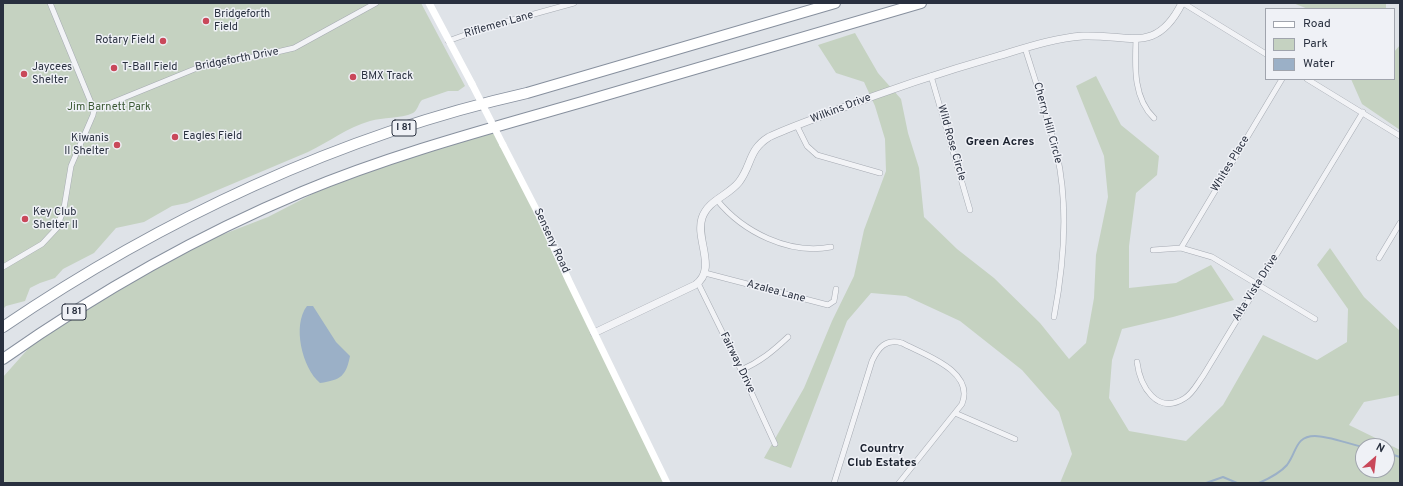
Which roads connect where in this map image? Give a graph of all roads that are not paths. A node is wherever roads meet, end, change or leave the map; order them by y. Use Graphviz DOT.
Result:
graph roads {
  1 [pos="50,3"];
  2 [pos="376,3"];
  3 [pos="428,3"];
  4 [pos="574,3"];
  5 [pos="835,3"];
  6 [pos="921,3"];
  7 [pos="1183,3"];
  8 [pos="1136,39"];
  9 [pos="448,41"];
  10 [pos="1025,48"];
  11 [pos="1265,53"];
  12 [pos="932,76"];
  13 [pos="1281,80"];
  14 [pos="1310,80"];
  15 [pos="94,110"];
  16 [pos="1363,112"];
  17 [pos="1154,118"];
  18 [pos="797,126"];
  19 [pos="1400,136"];
  20 [pos="880,174"];
  21 [pos="717,200"];
  22 [pos="970,210"];
  23 [pos="1400,223"];
  24 [pos="831,247"];
  25 [pos="1180,248"];
  26 [pos="1153,250"];
  27 [pos="1379,258"];
  28 [pos="3,267"];
  29 [pos="705,273"];
  30 [pos="698,283"];
  31 [pos="1259,284"];
  32 [pos="836,289"];
  33 [pos="1054,317"];
  34 [pos="1315,319"];
  35 [pos="3,327"];
  36 [pos="594,333"];
  37 [pos="788,337"];
  38 [pos="3,359"];
  39 [pos="1136,362"];
  40 [pos="741,370"];
  41 [pos="955,413"];
  42 [pos="1015,439"];
  43 [pos="775,444"];
  44 [pos="667,483"];
  45 [pos="834,483"];
  46 [pos="899,483"];
  1 -- 15 [label="street"];
  2 -- 15 [label="street, Bridgeforth Drive"];
  3 -- 9 [label="main road, Senseny Road"];
  4 -- 9 [label="street, Riflemen Lane"];
  5 -- 35 [label="highway, I 81"];
  6 -- 38 [label="highway, I 81"];
  7 -- 8 [label="street, Wilkins Drive"];
  7 -- 11 [label="street"];
  8 -- 10 [label="street, Wilkins Drive"];
  8 -- 17 [label="street"];
  9 -- 36 [label="main road, Senseny Road, bridge"];
  10 -- 12 [label="street, Wilkins Drive"];
  10 -- 33 [label="street, Cherry Hill Circle"];
  12 -- 18 [label="street, Wilkins Drive"];
  12 -- 22 [label="street, Wild Rose Circle"];
  13 -- 25 [label="street, Whites Place"];
  14 -- 16 [label="street"];
  15 -- 28 [label="street"];
  16 -- 19 [label="street"];
  16 -- 31 [label="street, Alta Vista Drive"];
  18 -- 20 [label="street"];
  18 -- 21 [label="street, Wilkins Drive"];
  21 -- 24 [label="street"];
  21 -- 29 [label="street, Wilkins Drive"];
  23 -- 27 [label="street"];
  25 -- 26 [label="street"];
  25 -- 31 [label="street"];
  29 -- 30 [label="street"];
  29 -- 32 [label="street, Azalea Lane"];
  30 -- 36 [label="street"];
  30 -- 40 [label="street, Fairway Drive"];
  31 -- 34 [label="street"];
  31 -- 39 [label="street, Alta Vista Drive"];
  36 -- 44 [label="main road, Senseny Road"];
  37 -- 40 [label="street"];
  40 -- 43 [label="street, Fairway Drive"];
  41 -- 42 [label="street"];
  41 -- 45 [label="street"];
  41 -- 46 [label="street"];
}
